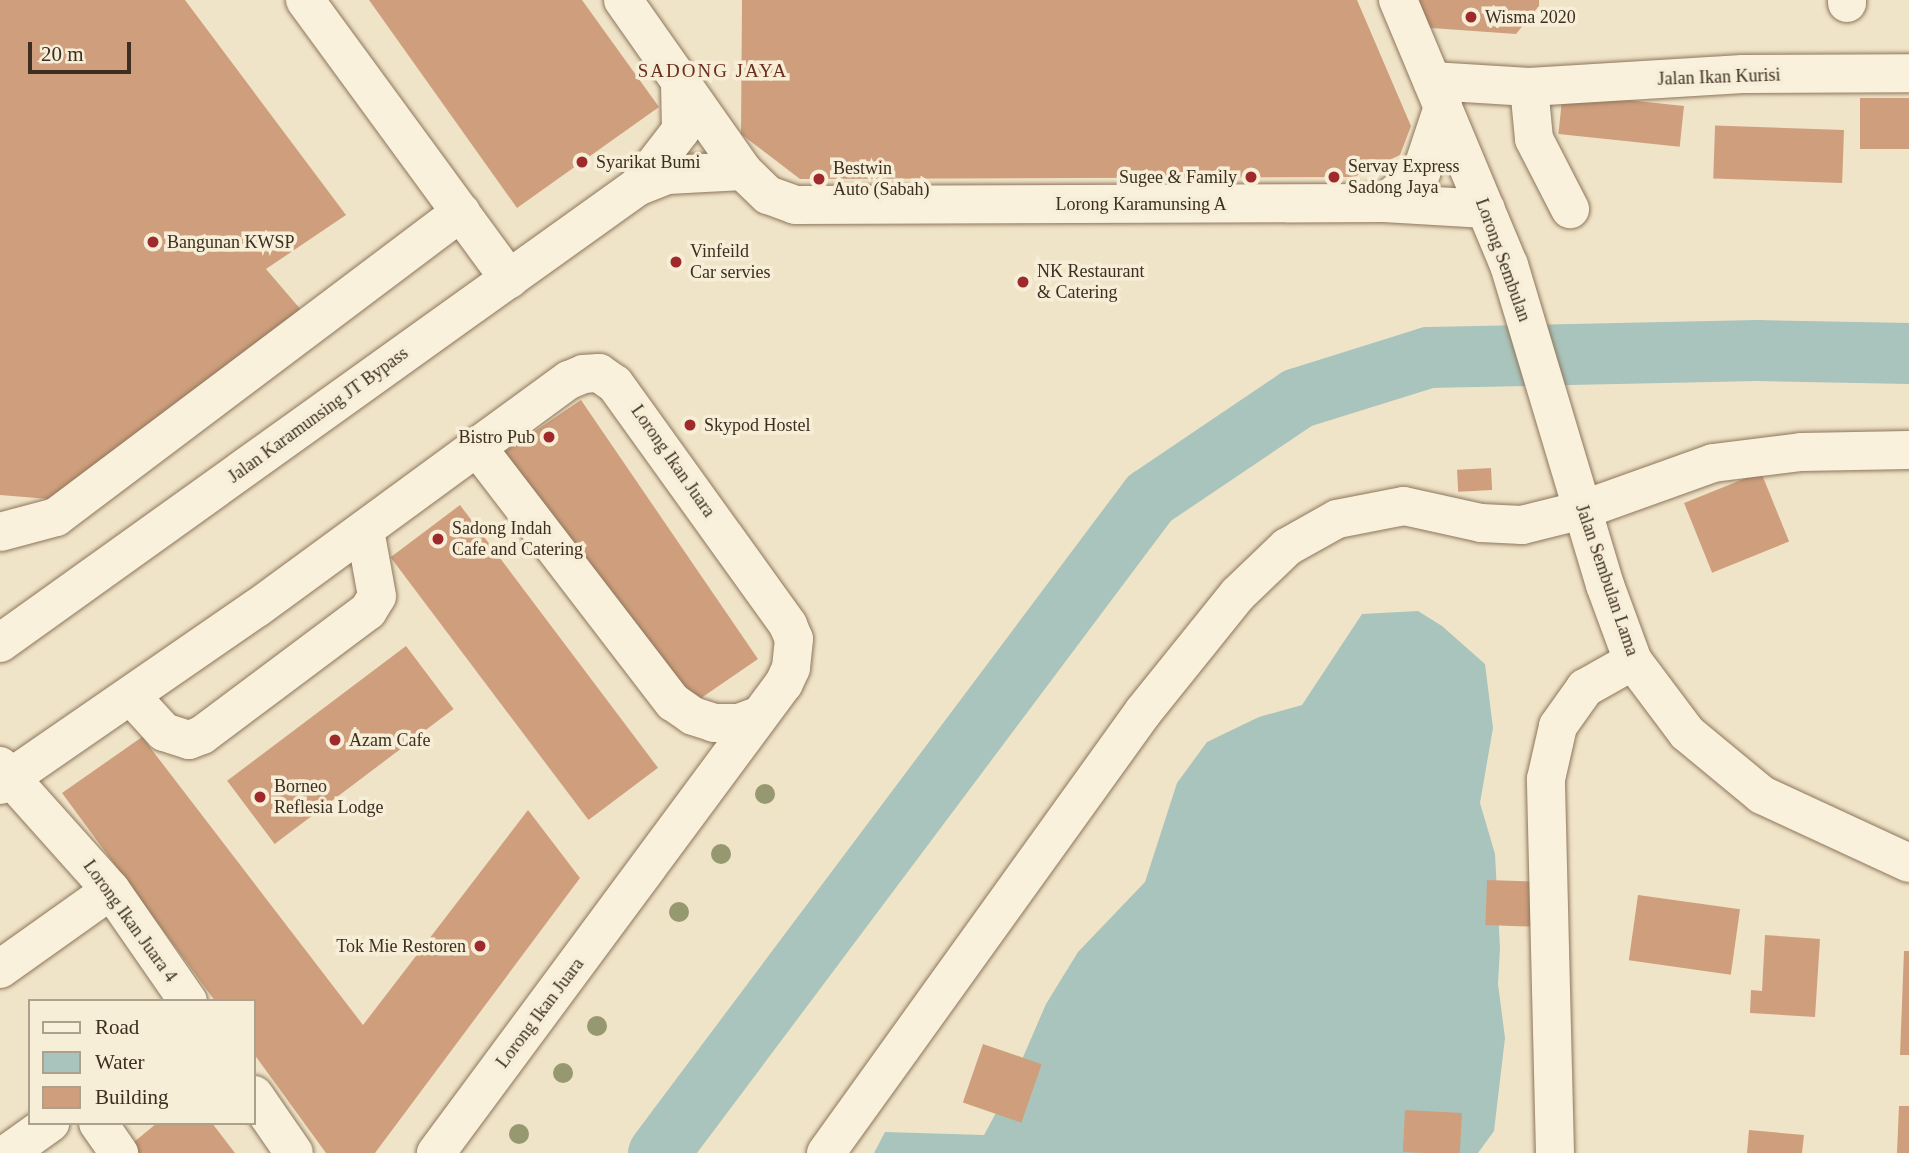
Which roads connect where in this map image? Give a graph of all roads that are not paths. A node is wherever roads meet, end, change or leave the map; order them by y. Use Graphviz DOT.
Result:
graph roads {
  1 [pos="305,0"];
  2 [pos="623,0"];
  3 [pos="1398,0"];
  4 [pos="1909,73"];
  5 [pos="680,82"];
  6 [pos="1529,87"];
  7 [pos="1438,94"];
  8 [pos="743,171"];
  9 [pos="637,187"];
  10 [pos="1384,203"];
  11 [pos="1486,209"];
  12 [pos="1570,209"];
  13 [pos="461,212"];
  14 [pos="509,279"];
  15 [pos="477,447"];
  16 [pos="1909,450"];
  17 [pos="1580,498"];
  18 [pos="365,530"];
  19 [pos="0,532"];
  20 [pos="0,643"];
  21 [pos="1633,660"];
  22 [pos="131,696"];
  23 [pos="760,715"];
  24 [pos="4,776"];
  25 [pos="1909,863"];
  26 [pos="111,890"];
  27 [pos="0,969"];
  28 [pos="187,999"];
  29 [pos="256,1098"];
  30 [pos="47,1125"];
  31 [pos="99,1125"];
  32 [pos="8,1153"];
  33 [pos="119,1153"];
  34 [pos="294,1153"];
  35 [pos="436,1153"];
  36 [pos="826,1153"];
  37 [pos="1555,1153"];
  1 -- 13 [label="street"];
  2 -- 5 [label="street"];
  3 -- 7 [label="street, Lorong Sembulan"];
  4 -- 6 [label="street, Jalan Ikan Kurisi"];
  5 -- 8 [label="street"];
  5 -- 9 [label="street"];
  6 -- 7 [label="street, Jalan Ikan Kurisi"];
  6 -- 12 [label="street"];
  7 -- 10 [label="street"];
  7 -- 11 [label="street, Lorong Sembulan"];
  8 -- 9 [label="street"];
  8 -- 10 [label="street, Lorong Karamunsing A"];
  9 -- 14 [label="street, Jalan Karamunsing JT Bypass"];
  10 -- 11 [label="street, Lorong Karamunsing A"];
  11 -- 17 [label="street, Lorong Sembulan"];
  13 -- 14 [label="street"];
  13 -- 19 [label="street"];
  14 -- 20 [label="street, Jalan Karamunsing JT Bypass"];
  15 -- 18 [label="street, Lorong Ikan Juara"];
  15 -- 23 [label="street"];
  15 -- 23 [label="street, Lorong Ikan Juara"];
  16 -- 17 [label="street"];
  17 -- 21 [label="street, Jalan Sembulan Lama"];
  17 -- 36 [label="street"];
  18 -- 22 [label="street, Lorong Ikan Juara"];
  18 -- 22 [label="street"];
  21 -- 25 [label="street, Jalan Sembulan Lama"];
  21 -- 37 [label="street"];
  22 -- 24 [label="street, Lorong Ikan Juara"];
  23 -- 35 [label="street, Lorong Ikan Juara"];
  24 -- 26 [label="street, Lorong Ikan Juara 4"];
  26 -- 27 [label="street"];
  26 -- 28 [label="street, Lorong Ikan Juara 4"];
  29 -- 34 [label="street"];
  30 -- 32 [label="street"];
  31 -- 33 [label="street"];
}
